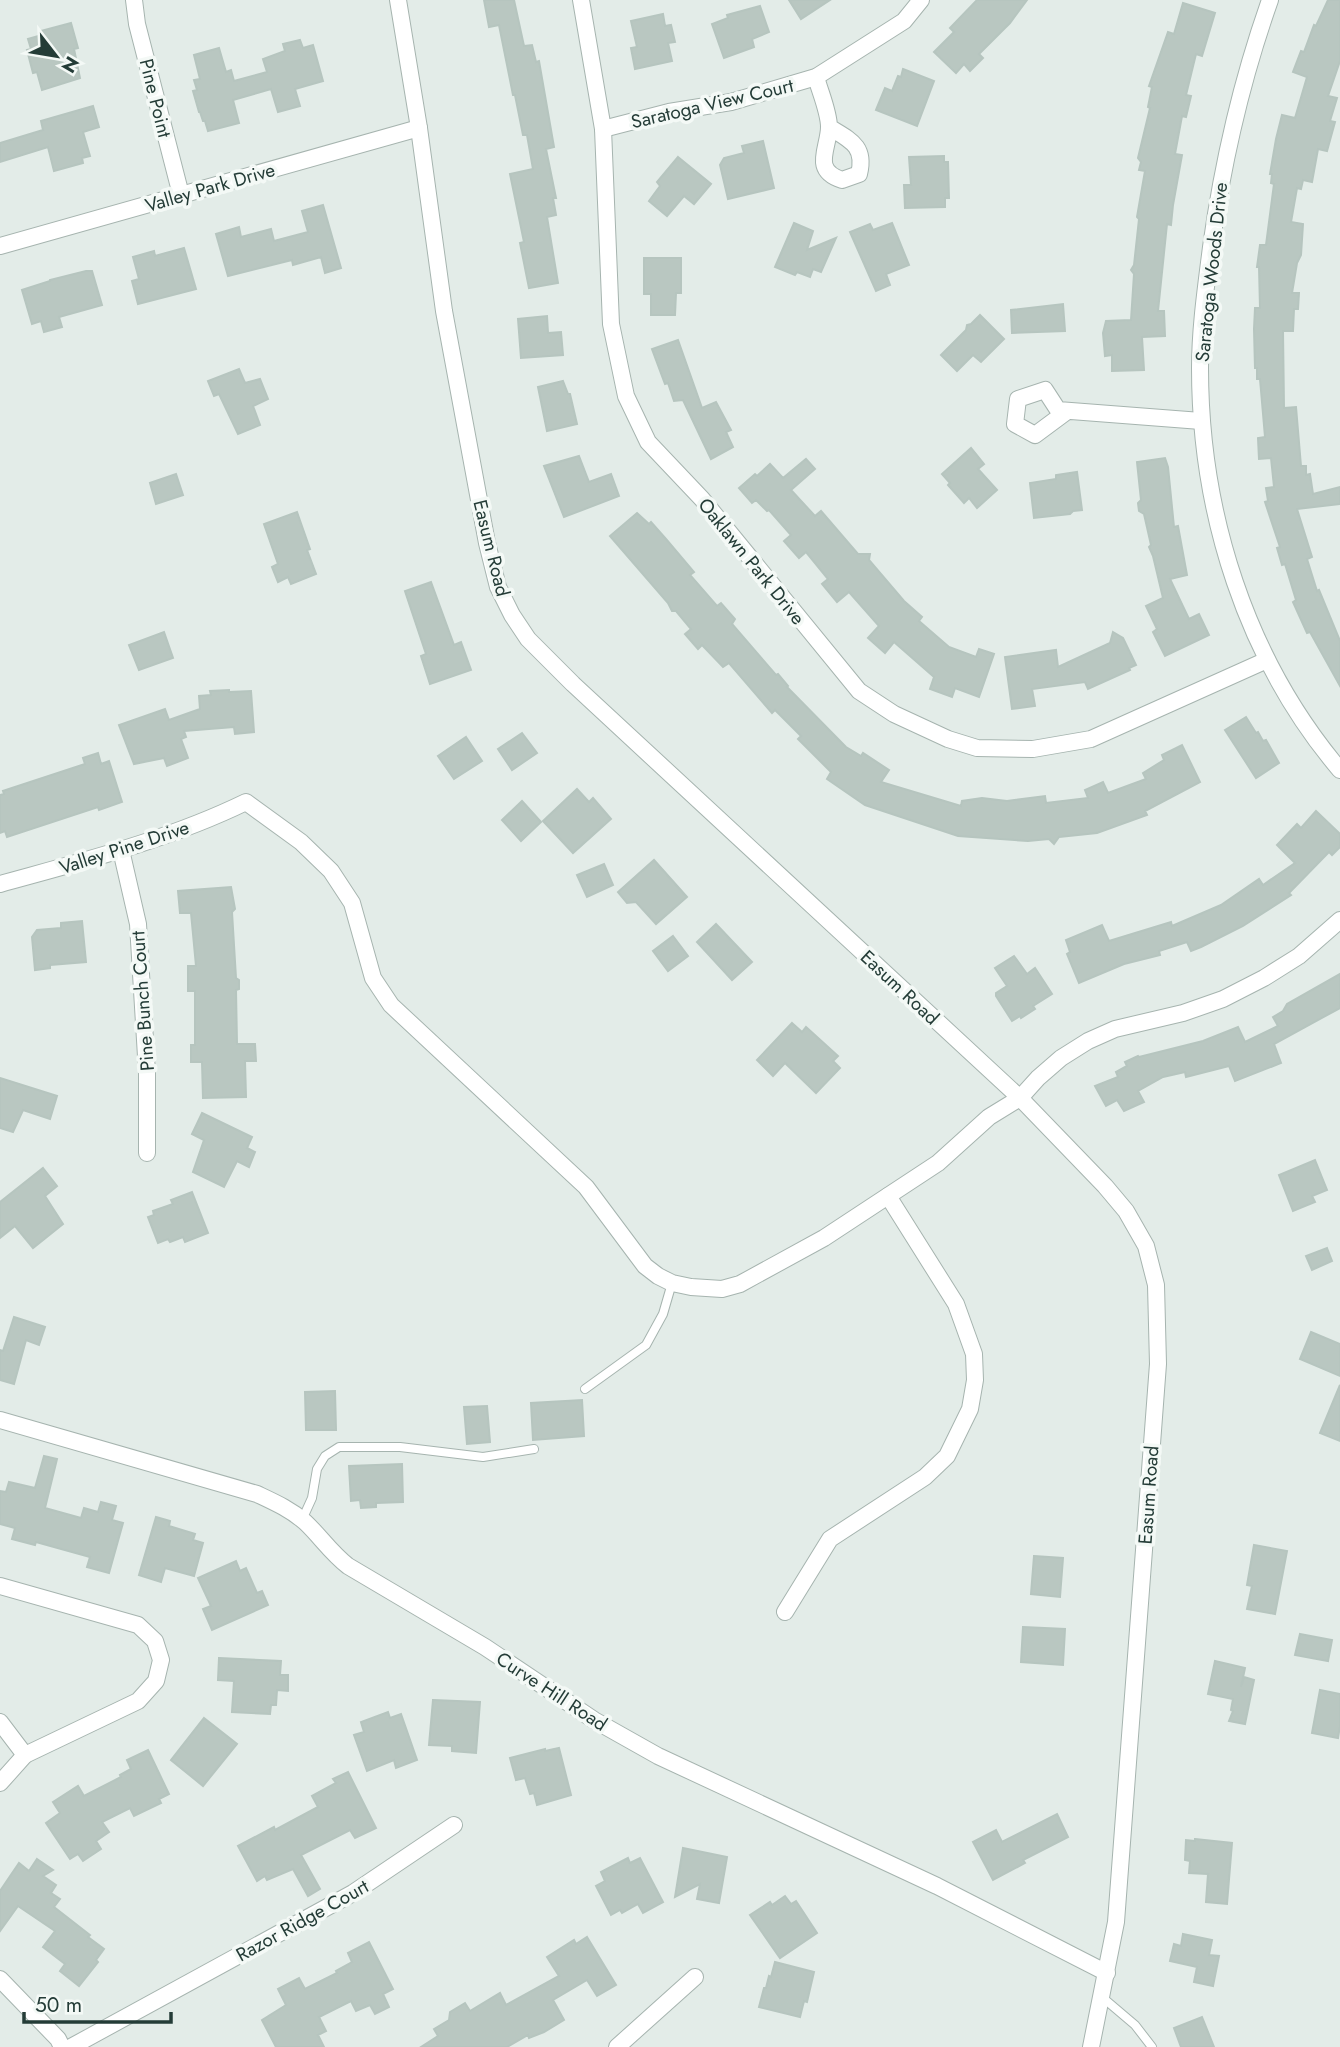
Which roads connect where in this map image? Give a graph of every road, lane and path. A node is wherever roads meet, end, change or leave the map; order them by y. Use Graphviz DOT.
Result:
graph roads {
  1 [pos="135,0"];
  2 [pos="398,0"];
  3 [pos="581,0"];
  4 [pos="921,0"];
  5 [pos="1270,0"];
  6 [pos="816,77"];
  7 [pos="829,127"];
  8 [pos="419,128"];
  9 [pos="603,129"];
  10 [pos="181,195"];
  11 [pos="0,246"];
  12 [pos="1066,412"];
  13 [pos="1201,421"];
  14 [pos="1268,660"];
  15 [pos="1340,770"];
  16 [pos="121,850"];
  17 [pos="0,884"];
  18 [pos="1340,920"];
  19 [pos="1020,1098"];
  20 [pos="146,1153"];
  21 [pos="888,1196"];
  22 [pos="672,1283"];
  23 [pos="585,1389"];
  24 [pos="0,1420"];
  25 [pos="534,1449"];
  26 [pos="302,1520"];
  27 [pos="0,1586"];
  28 [pos="785,1612"];
  29 [pos="0,1722"];
  30 [pos="25,1755"];
  31 [pos="0,1783"];
  32 [pos="454,1825"];
  33 [pos="1107,1973"];
  34 [pos="695,1977"];
  35 [pos="0,1979"];
  36 [pos="1102,1997"];
  37 [pos="62,2047"];
  38 [pos="71,2047"];
  39 [pos="617,2047"];
  40 [pos="1091,2047"];
  41 [pos="1152,2047"];
  1 -- 10 [label="street, Pine Point"];
  2 -- 8 [label="street, Easum Road"];
  3 -- 9 [label="street, Oaklawn Park Drive"];
  4 -- 6 [label="street, Saratoga View Court"];
  5 -- 13 [label="street, Saratoga Woods Drive"];
  6 -- 7 [label="street"];
  6 -- 9 [label="street, Saratoga View Court"];
  8 -- 10 [label="street, Valley Park Drive"];
  8 -- 19 [label="street, Easum Road"];
  9 -- 14 [label="street, Oaklawn Park Drive"];
  10 -- 11 [label="street, Valley Park Drive"];
  12 -- 13 [label="street"];
  13 -- 14 [label="street, Saratoga Woods Drive"];
  14 -- 15 [label="street, Saratoga Woods Drive"];
  16 -- 17 [label="street, Valley Pine Drive"];
  16 -- 20 [label="street, Pine Bunch Court"];
  16 -- 22 [label="street, Valley Pine Drive"];
  18 -- 19 [label="street"];
  19 -- 21 [label="street"];
  19 -- 33 [label="street, Easum Road"];
  21 -- 22 [label="street"];
  21 -- 28 [label="street"];
  22 -- 23 [label="lane"];
  24 -- 26 [label="street, Curve Hill Road"];
  25 -- 26 [label="lane"];
  26 -- 33 [label="street, Curve Hill Road"];
  27 -- 30 [label="street"];
  29 -- 30 [label="street"];
  30 -- 31 [label="street"];
  32 -- 38 [label="street, Razor Ridge Court"];
  33 -- 36 [label="street, Easum Road"];
  34 -- 39 [label="street"];
  35 -- 37 [label="street"];
  36 -- 40 [label="street, Easum Road"];
  36 -- 41 [label="lane"];
}
